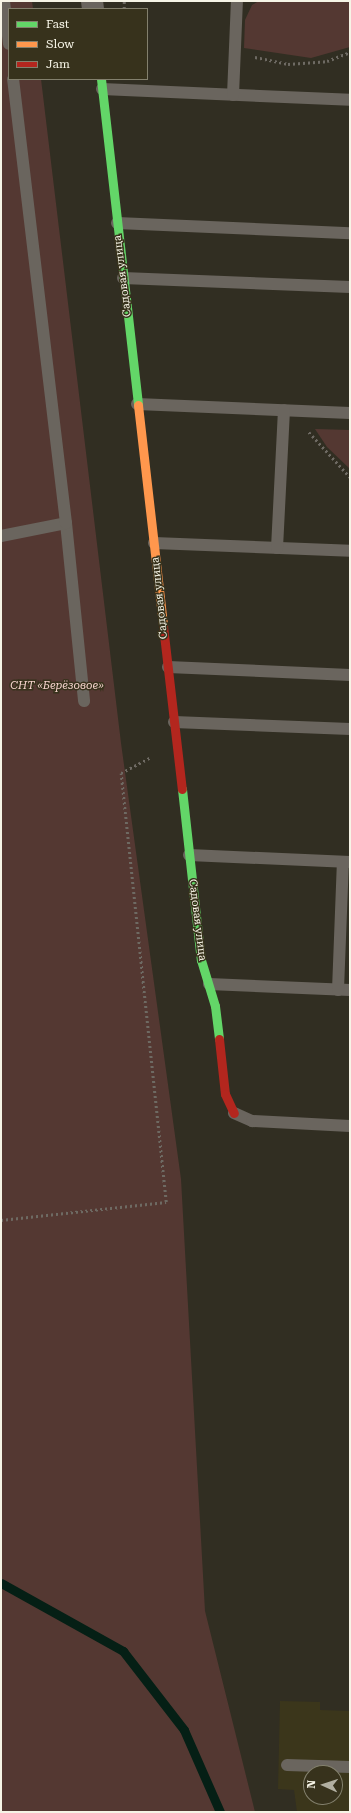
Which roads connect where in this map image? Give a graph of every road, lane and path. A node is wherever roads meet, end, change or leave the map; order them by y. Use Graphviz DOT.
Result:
graph roads {
  1 [pos="4,1"];
  2 [pos="237,1"];
  3 [pos="8,35"];
  4 [pos="234,50"];
  5 [pos="350,52"];
  6 [pos="13,80"];
  7 [pos="101,84"];
  8 [pos="233,95"];
  9 [pos="350,100"];
  10 [pos="117,223"];
  11 [pos="350,233"];
  12 [pos="123,278"];
  13 [pos="350,288"];
  14 [pos="138,404"];
  15 [pos="289,410"];
  16 [pos="350,413"];
  17 [pos="350,478"];
  18 [pos="66,523"];
  19 [pos="1,536"];
  20 [pos="154,542"];
  21 [pos="277,548"];
  22 [pos="350,551"];
  23 [pos="168,667"];
  24 [pos="350,675"];
  25 [pos="84,701"];
  26 [pos="174,722"];
  27 [pos="350,729"];
  28 [pos="178,753"];
  29 [pos="189,855"];
  30 [pos="347,862"];
  31 [pos="209,984"];
  32 [pos="344,990"];
  33 [pos="234,1113"];
  34 [pos="350,1126"];
  35 [pos="1,1220"];
  36 [pos="287,1765"];
  37 [pos="350,1767"];
  1 -- 3 [label="lane"];
  2 -- 4 [label="lane"];
  4 -- 5 [label="path"];
  4 -- 8 [label="lane"];
  6 -- 18 [label="lane"];
  7 -- 8 [label="lane"];
  7 -- 10 [label="street, Садовая улица"];
  8 -- 9 [label="lane"];
  10 -- 11 [label="lane"];
  10 -- 12 [label="street, Садовая улица"];
  12 -- 13 [label="lane"];
  12 -- 14 [label="street, Садовая улица"];
  14 -- 15 [label="lane"];
  14 -- 20 [label="street, Садовая улица"];
  15 -- 16 [label="lane"];
  15 -- 17 [label="path"];
  15 -- 21 [label="lane"];
  18 -- 19 [label="lane"];
  18 -- 25 [label="lane"];
  20 -- 21 [label="lane"];
  20 -- 23 [label="street, Садовая улица"];
  21 -- 22 [label="lane"];
  23 -- 24 [label="lane"];
  23 -- 26 [label="street, Садовая улица"];
  26 -- 27 [label="lane"];
  26 -- 28 [label="street, Садовая улица"];
  28 -- 29 [label="street, Садовая улица"];
  28 -- 35 [label="path"];
  29 -- 30 [label="lane"];
  29 -- 31 [label="street, Садовая улица"];
  30 -- 32 [label="lane"];
  31 -- 32 [label="lane"];
  31 -- 33 [label="street, Садовая улица"];
  33 -- 34 [label="lane"];
  36 -- 37 [label="lane"];
}
